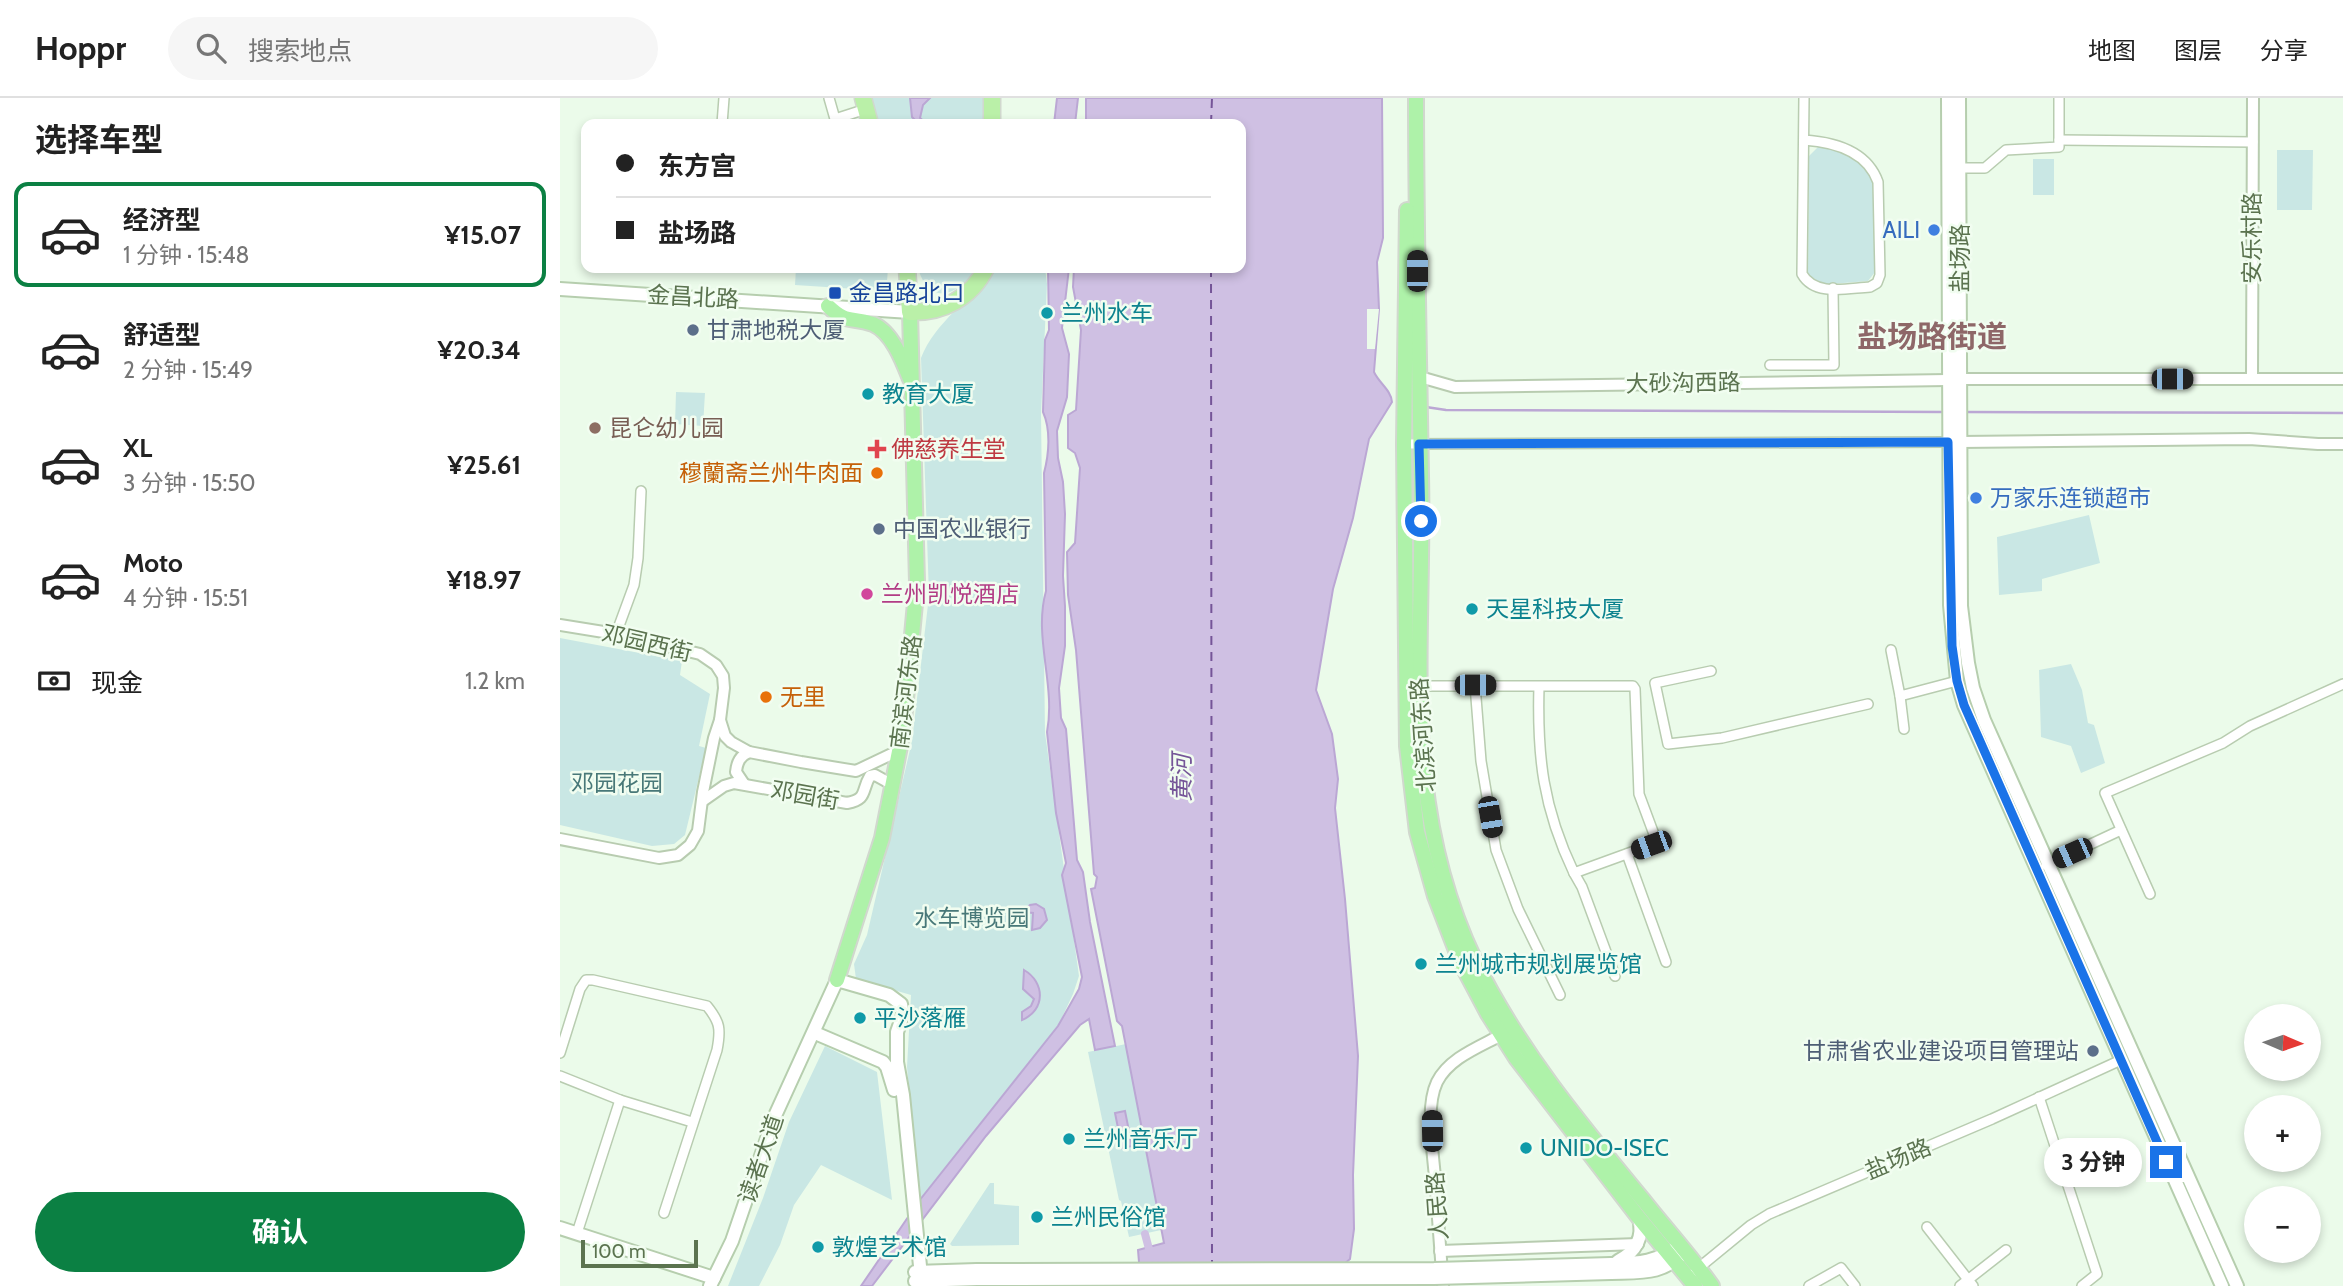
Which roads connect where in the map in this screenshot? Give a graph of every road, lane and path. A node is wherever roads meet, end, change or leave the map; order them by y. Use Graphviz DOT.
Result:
graph roads {
  1 [pos="724,98"];
  2 [pos="829,98"];
  3 [pos="992,98"];
  4 [pos="1427,98"];
  5 [pos="1804,98"];
  6 [pos="1948,98"];
  7 [pos="1959,98"];
  8 [pos="2059,98"];
  9 [pos="2253,98"];
  10 [pos="1409,99"];
  11 [pos="867,111"];
  12 [pos="722,119"];
  13 [pos="835,119"];
  14 [pos="842,119"];
  15 [pos="992,119"];
  16 [pos="1416,132"];
  17 [pos="1804,140"];
  18 [pos="2059,140"];
  19 [pos="2253,142"];
  20 [pos="1961,168"];
  21 [pos="907,273"];
  22 [pos="982,273"];
  23 [pos="1833,288"];
  24 [pos="560,289"];
  25 [pos="828,306"];
  26 [pos="910,312"];
  27 [pos="1770,365"];
  28 [pos="2252,379"];
  29 [pos="2343,379"];
  30 [pos="1420,384"];
  31 [pos="1954,386"];
  32 [pos="913,388"];
  33 [pos="1412,440"];
  34 [pos="1954,442"];
  35 [pos="2343,444"];
  36 [pos="641,491"];
  37 [pos="560,625"];
  38 [pos="616,634"];
  39 [pos="1891,650"];
  40 [pos="1711,671"];
  41 [pos="1957,681"];
  42 [pos="2343,684"];
  43 [pos="1475,685"];
  44 [pos="1418,686"];
  45 [pos="1539,686"];
  46 [pos="1900,696"];
  47 [pos="1868,704"];
  48 [pos="720,720"];
  49 [pos="1904,729"];
  50 [pos="900,750"];
  51 [pos="749,752"];
  52 [pos="744,784"];
  53 [pos="893,785"];
  54 [pos="704,800"];
  55 [pos="2121,830"];
  56 [pos="560,839"];
  57 [pos="1627,854"];
  58 [pos="2042,866"];
  59 [pos="1574,873"];
  60 [pos="2150,894"];
  61 [pos="1665,962"];
  62 [pos="1615,976"];
  63 [pos="837,980"];
  64 [pos="1560,995"];
  65 [pos="814,1033"];
  66 [pos="1502,1035"];
  67 [pos="560,1053"];
  68 [pos="2121,1060"];
  69 [pos="560,1076"];
  70 [pos="2039,1097"];
  71 [pos="620,1100"];
  72 [pos="692,1122"];
  73 [pos="911,1204"];
  74 [pos="664,1213"];
  75 [pos="1639,1218"];
  76 [pos="560,1227"];
  77 [pos="1927,1227"];
  78 [pos="577,1233"];
  79 [pos="1638,1244"];
  80 [pos="1682,1248"];
  81 [pos="2006,1250"];
  82 [pos="1440,1251"];
  83 [pos="1671,1259"];
  84 [pos="1611,1268"];
  85 [pos="1694,1277"];
  86 [pos="918,1279"];
  87 [pos="712,1282"];
  88 [pos="1967,1284"];
  89 [pos="1443,1286"];
  90 [pos="1712,1286"];
  91 [pos="1809,1286"];
  92 [pos="1855,1286"];
  93 [pos="2082,1286"];
  94 [pos="2222,1286"];
  95 [pos="2237,1286"];
  1 -- 12 [label="street"];
  2 -- 13 [label="street"];
  3 -- 15 [label="highway"];
  4 -- 16 [label="main road"];
  5 -- 17 [label="street"];
  6 -- 31 [label="main road, 盐场路"];
  7 -- 20 [label="main road, 盐场路"];
  8 -- 18 [label="street"];
  9 -- 19 [label="street, 安乐村路"];
  10 -- 16 [label="main road, 北滨河东路"];
  10 -- 33 [label="main road, 北滨河东路"];
  11 -- 14 [label="street"];
  16 -- 30 [label="main road, 北滨河东路"];
  17 -- 23 [label="street"];
  17 -- 23 [label="street"];
  18 -- 19 [label="street"];
  18 -- 20 [label="street"];
  19 -- 28 [label="street, 安乐村路"];
  20 -- 31 [label="main road, 盐场路"];
  21 -- 26 [label="highway, 南滨河东路"];
  22 -- 26 [label="highway"];
  23 -- 27 [label="street"];
  24 -- 25 [label="main road, 金昌北路"];
  25 -- 26 [label="main road, 金昌北路"];
  25 -- 32 [label="main road"];
  26 -- 32 [label="main road, 南滨河东路"];
  28 -- 29 [label="street, 大砂沟西路"];
  28 -- 31 [label="street, 大砂沟西路"];
  30 -- 31 [label="street, 大砂沟西路"];
  30 -- 33 [label="main road, 北滨河东路"];
  31 -- 34 [label="main road, 盐场路"];
  32 -- 50 [label="main road, 南滨河东路"];
  33 -- 34 [label="street"];
  33 -- 44 [label="main road, 北滨河东路"];
  33 -- 66 [label="main road, 北滨河东路"];
  34 -- 35 [label="street"];
  34 -- 41 [label="main road, 盐场路"];
  34 -- 58 [label="main road, 盐场路"];
  36 -- 38 [label="street"];
  37 -- 38 [label="street, 邓园西街"];
  38 -- 48 [label="street, 邓园西街"];
  39 -- 46 [label="street"];
  40 -- 47 [label="street"];
  41 -- 46 [label="street"];
  41 -- 58 [label="main road, 盐场路"];
  42 -- 55 [label="street"];
  43 -- 44 [label="street"];
  43 -- 45 [label="street"];
  43 -- 64 [label="street"];
  44 -- 80 [label="main road, 北滨河东路"];
  45 -- 57 [label="street"];
  45 -- 59 [label="street"];
  46 -- 49 [label="street"];
  48 -- 51 [label="street, 邓园街"];
  48 -- 54 [label="street, 邓园西街"];
  50 -- 51 [label="street, 邓园街"];
  50 -- 53 [label="main road, 南滨河东路"];
  51 -- 52 [label="street"];
  52 -- 53 [label="street, 邓园街"];
  52 -- 54 [label="street, 邓园街"];
  53 -- 63 [label="main road, 南滨河东路"];
  54 -- 56 [label="street, 邓园西街"];
  55 -- 58 [label="street"];
  55 -- 60 [label="street"];
  57 -- 59 [label="street"];
  57 -- 61 [label="street"];
  58 -- 68 [label="main road, 盐场路"];
  58 -- 95 [label="main road, 盐场路"];
  59 -- 62 [label="street"];
  63 -- 65 [label="main road, 南滨河东路"];
  63 -- 73 [label="main road"];
  65 -- 73 [label="main road"];
  65 -- 87 [label="main road, 读者大道"];
  66 -- 75 [label="main road, 北滨河东路"];
  66 -- 82 [label="street, 人民路"];
  67 -- 72 [label="street"];
  68 -- 70 [label="street, 盐场路"];
  68 -- 94 [label="main road, 盐场路"];
  69 -- 71 [label="street"];
  70 -- 85 [label="street, 盐场路"];
  70 -- 93 [label="street"];
  71 -- 72 [label="street"];
  71 -- 78 [label="street"];
  72 -- 74 [label="street"];
  73 -- 86 [label="main road"];
  75 -- 79 [label="main road"];
  75 -- 83 [label="main road, 北滨河东路"];
  76 -- 78 [label="main road"];
  77 -- 88 [label="street"];
  78 -- 87 [label="main road"];
  79 -- 82 [label="street"];
  79 -- 84 [label="main road"];
  80 -- 83 [label="main road"];
  80 -- 85 [label="main road, 北滨河东路"];
  81 -- 88 [label="street"];
  82 -- 89 [label="street, 人民路"];
  83 -- 84 [label="main road"];
  83 -- 85 [label="main road, 北滨河东路"];
  84 -- 86 [label="main road, bridge"];
  85 -- 90 [label="main road, 北滨河东路"];
  91 -- 92 [label="street"];
}
